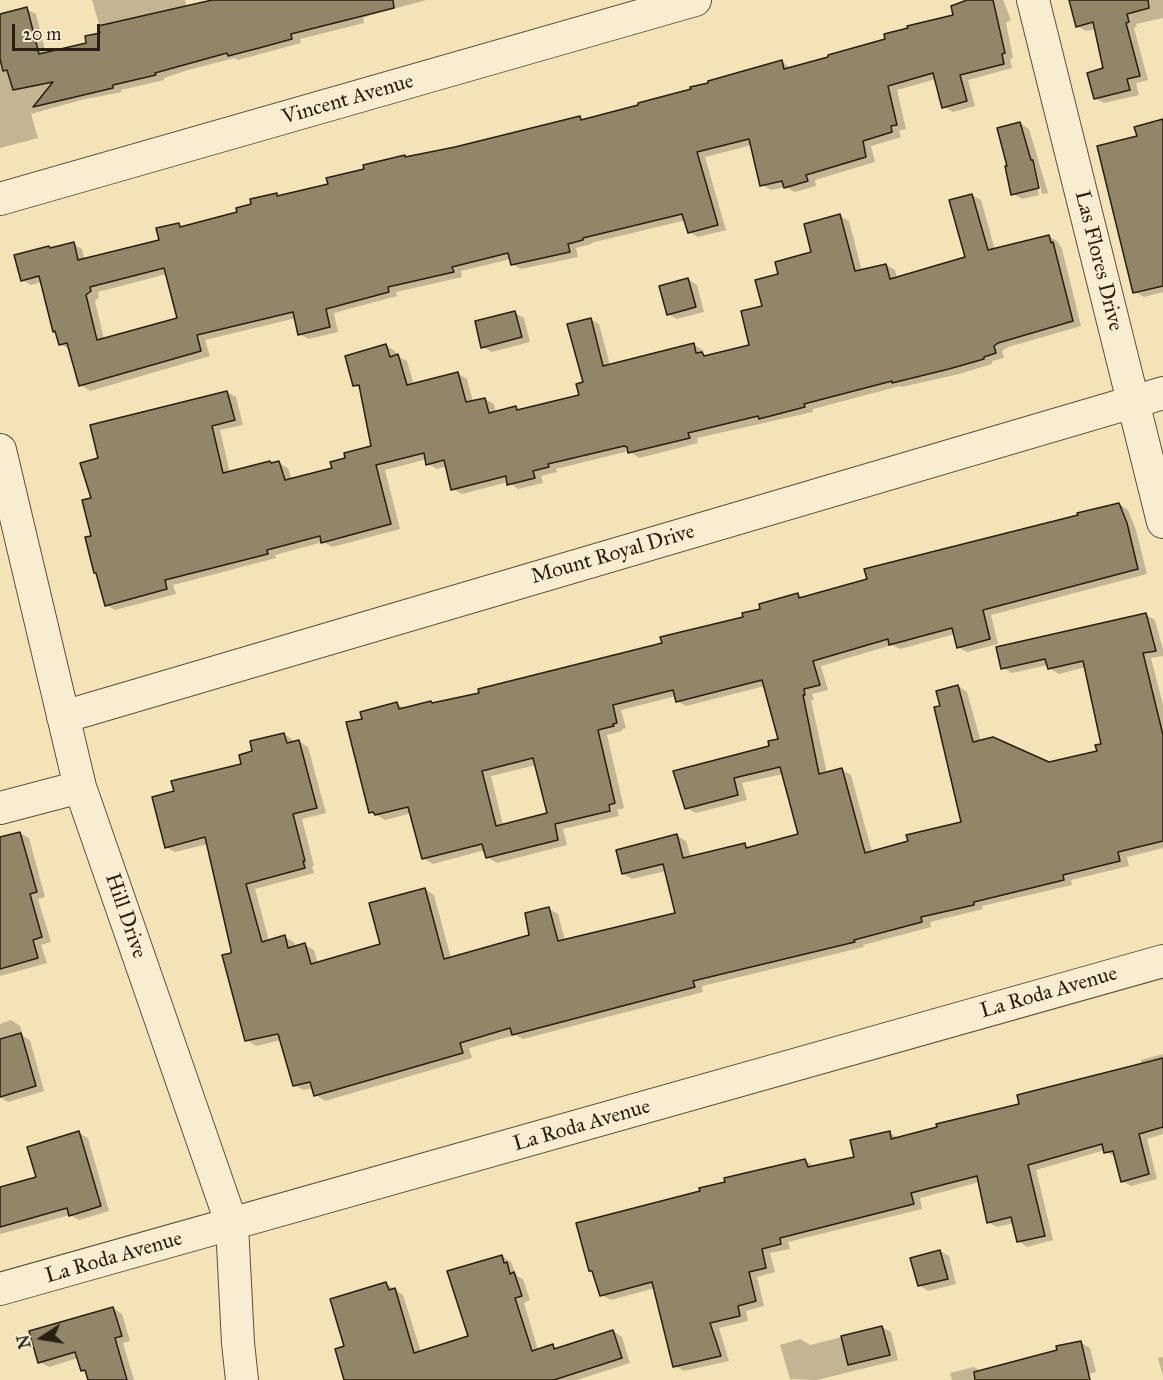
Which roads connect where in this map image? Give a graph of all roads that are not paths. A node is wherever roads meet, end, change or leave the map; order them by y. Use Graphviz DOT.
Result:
graph roads {
  1 [pos="695,0"];
  2 [pos="1033,0"];
  3 [pos="0,199"];
  4 [pos="1163,393"];
  5 [pos="1132,401"];
  6 [pos="0,450"];
  7 [pos="1163,522"];
  8 [pos="63,717"];
  9 [pos="80,787"];
  10 [pos="0,808"];
  11 [pos="1163,961"];
  12 [pos="232,1225"];
  13 [pos="0,1289"];
  14 [pos="242,1380"];
  1 -- 3 [label="street, Vincent Avenue"];
  2 -- 5 [label="street, Las Flores Drive"];
  4 -- 5 [label="street, Mount Royal Drive"];
  5 -- 7 [label="street, Las Flores Drive"];
  5 -- 8 [label="street, Mount Royal Drive"];
  6 -- 8 [label="street, Hill Drive"];
  8 -- 9 [label="street, Hill Drive"];
  9 -- 10 [label="street"];
  9 -- 12 [label="street, Hill Drive"];
  11 -- 12 [label="street, La Roda Avenue"];
  12 -- 13 [label="street, La Roda Avenue"];
  12 -- 14 [label="street, Hill Drive"];
}
